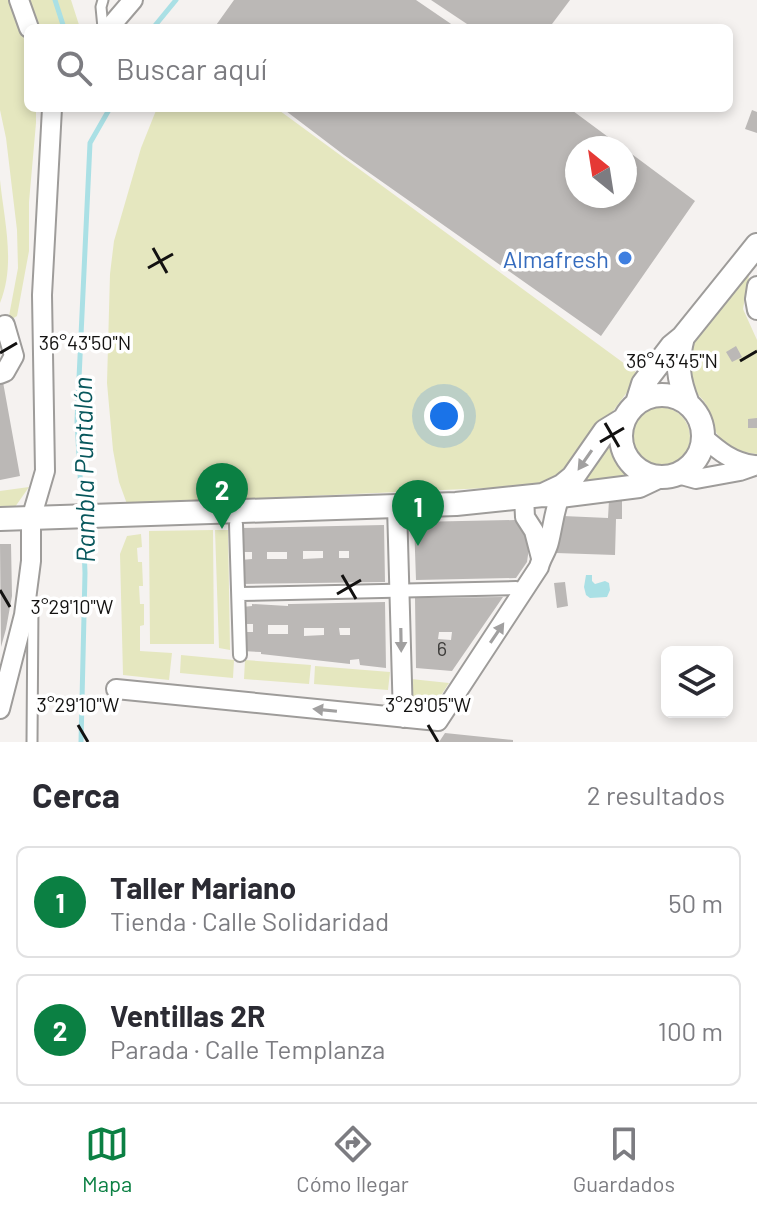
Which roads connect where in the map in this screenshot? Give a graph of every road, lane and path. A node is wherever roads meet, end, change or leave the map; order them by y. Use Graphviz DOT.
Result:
graph roads {
  1 [pos="19,0"];
  2 [pos="103,0"];
  3 [pos="133,0"];
  4 [pos="28,24"];
  5 [pos="103,24"];
  6 [pos="112,24"];
  7 [pos="52,112"];
  8 [pos="755,252"];
  9 [pos="757,286"];
  10 [pos="757,310"];
  11 [pos="2,324"];
  12 [pos="42,331"];
  13 [pos="683,337"];
  14 [pos="0,374"];
  15 [pos="688,404"];
  16 [pos="630,411"];
  17 [pos="703,437"];
  18 [pos="757,465"];
  19 [pos="668,476"];
  20 [pos="542,496"];
  21 [pos="397,506"];
  22 [pos="37,518"];
  23 [pos="0,519"];
  24 [pos="236,524"];
  25 [pos="31,561"];
  26 [pos="540,562"];
  27 [pos="516,588"];
  28 [pos="400,590"];
  29 [pos="239,594"];
  30 [pos="240,655"];
  31 [pos="116,689"];
  32 [pos="0,709"];
  33 [pos="403,718"];
  34 [pos="32,742"];
  1 -- 4 [label="street"];
  2 -- 5 [label="lane"];
  3 -- 6 [label="street"];
  7 -- 12 [label="street"];
  8 -- 13 [label="street"];
  9 -- 10 [label="street"];
  11 -- 12 [label="street"];
  11 -- 14 [label="street"];
  12 -- 22 [label="street"];
  13 -- 15 [label="street"];
  13 -- 16 [label="street"];
  15 -- 16 [label="street"];
  15 -- 17 [label="street"];
  16 -- 19 [label="street"];
  16 -- 20 [label="street, one-way"];
  17 -- 18 [label="street"];
  17 -- 19 [label="street"];
  18 -- 19 [label="street"];
  19 -- 20 [label="street"];
  20 -- 21 [label="street"];
  20 -- 26 [label="street"];
  20 -- 26 [label="street"];
  21 -- 22 [label="street"];
  21 -- 28 [label="street"];
  22 -- 23 [label="street"];
  22 -- 25 [label="street"];
  24 -- 29 [label="street"];
  25 -- 32 [label="street"];
  25 -- 34 [label="lane"];
  33 -- 26 [label="street, one-way"];
  27 -- 28 [label="street"];
  28 -- 29 [label="street"];
  28 -- 33 [label="street, one-way"];
  29 -- 30 [label="street"];
  33 -- 31 [label="street, one-way"];
}
